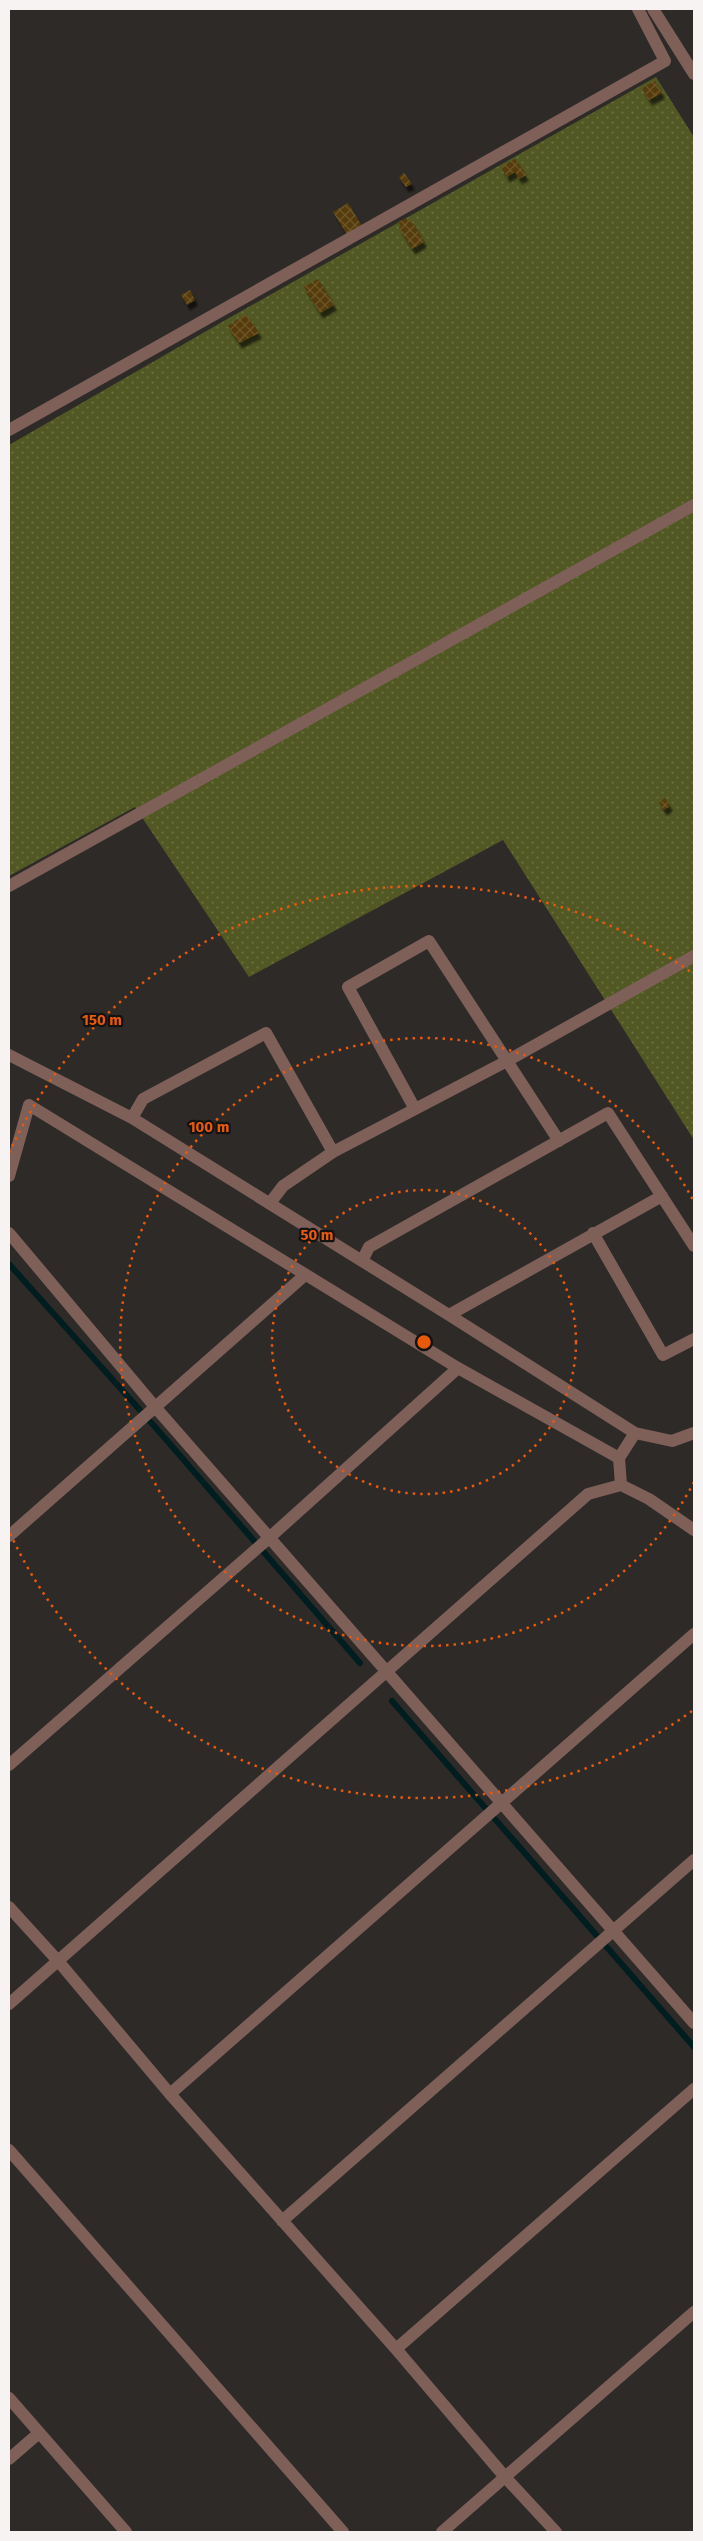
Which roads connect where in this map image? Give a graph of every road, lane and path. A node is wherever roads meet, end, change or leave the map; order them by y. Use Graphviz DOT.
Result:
graph roads {
  1 [pos="638,9"];
  2 [pos="653,9"];
  3 [pos="694,74"];
  4 [pos="9,430"];
  5 [pos="694,505"];
  6 [pos="9,886"];
  7 [pos="694,956"];
  8 [pos="9,1055"];
  9 [pos="507,1061"];
  10 [pos="415,1109"];
  11 [pos="132,1118"];
  12 [pos="559,1141"];
  13 [pos="333,1152"];
  14 [pos="9,1176"];
  15 [pos="662,1196"];
  16 [pos="270,1204"];
  17 [pos="9,1233"];
  18 [pos="593,1233"];
  19 [pos="694,1246"];
  20 [pos="362,1261"];
  21 [pos="305,1275"];
  22 [pos="449,1315"];
  23 [pos="694,1339"];
  24 [pos="458,1368"];
  25 [pos="154,1410"];
  26 [pos="694,1433"];
  27 [pos="635,1434"];
  28 [pos="619,1458"];
  29 [pos="621,1484"];
  30 [pos="694,1530"];
  31 [pos="9,1536"];
  32 [pos="266,1540"];
  33 [pos="694,1634"];
  34 [pos="386,1671"];
  35 [pos="9,1765"];
  36 [pos="499,1805"];
  37 [pos="694,1860"];
  38 [pos="9,1907"];
  39 [pos="611,1933"];
  40 [pos="59,1962"];
  41 [pos="9,2004"];
  42 [pos="694,2023"];
  43 [pos="694,2089"];
  44 [pos="170,2094"];
  45 [pos="9,2150"];
  46 [pos="282,2221"];
  47 [pos="694,2312"];
  48 [pos="396,2349"];
  49 [pos="9,2398"];
  50 [pos="39,2433"];
  51 [pos="9,2459"];
  52 [pos="505,2477"];
  53 [pos="126,2532"];
  54 [pos="343,2532"];
  55 [pos="442,2532"];
  56 [pos="556,2532"];
  1 -- 4 [label="street"];
  2 -- 3 [label="street"];
  5 -- 6 [label="street"];
  7 -- 9 [label="street"];
  8 -- 11 [label="street"];
  9 -- 10 [label="street"];
  9 -- 10 [label="street"];
  9 -- 12 [label="street"];
  10 -- 13 [label="street"];
  11 -- 13 [label="street"];
  11 -- 16 [label="street"];
  12 -- 15 [label="street"];
  12 -- 20 [label="street"];
  13 -- 16 [label="street"];
  14 -- 21 [label="street"];
  15 -- 18 [label="street"];
  15 -- 19 [label="street"];
  16 -- 20 [label="street"];
  17 -- 25 [label="street"];
  18 -- 22 [label="street"];
  18 -- 23 [label="street"];
  20 -- 22 [label="street"];
  21 -- 24 [label="street"];
  21 -- 25 [label="street"];
  22 -- 27 [label="street"];
  24 -- 28 [label="street"];
  24 -- 32 [label="street"];
  25 -- 31 [label="street"];
  25 -- 32 [label="street"];
  26 -- 27 [label="street"];
  27 -- 28 [label="street"];
  28 -- 29 [label="street"];
  29 -- 30 [label="street"];
  29 -- 34 [label="street"];
  32 -- 34 [label="street"];
  32 -- 35 [label="street"];
  33 -- 36 [label="street"];
  34 -- 36 [label="street"];
  34 -- 40 [label="street"];
  36 -- 39 [label="street"];
  36 -- 44 [label="street"];
  37 -- 39 [label="street"];
  38 -- 40 [label="street"];
  39 -- 42 [label="street"];
  39 -- 46 [label="street"];
  40 -- 41 [label="street"];
  40 -- 44 [label="street"];
  43 -- 48 [label="street"];
  44 -- 46 [label="street"];
  45 -- 54 [label="street"];
  46 -- 48 [label="street"];
  47 -- 52 [label="street"];
  48 -- 52 [label="street"];
  49 -- 50 [label="street"];
  50 -- 51 [label="street"];
  50 -- 53 [label="street"];
  52 -- 55 [label="street"];
  52 -- 56 [label="street"];
}
